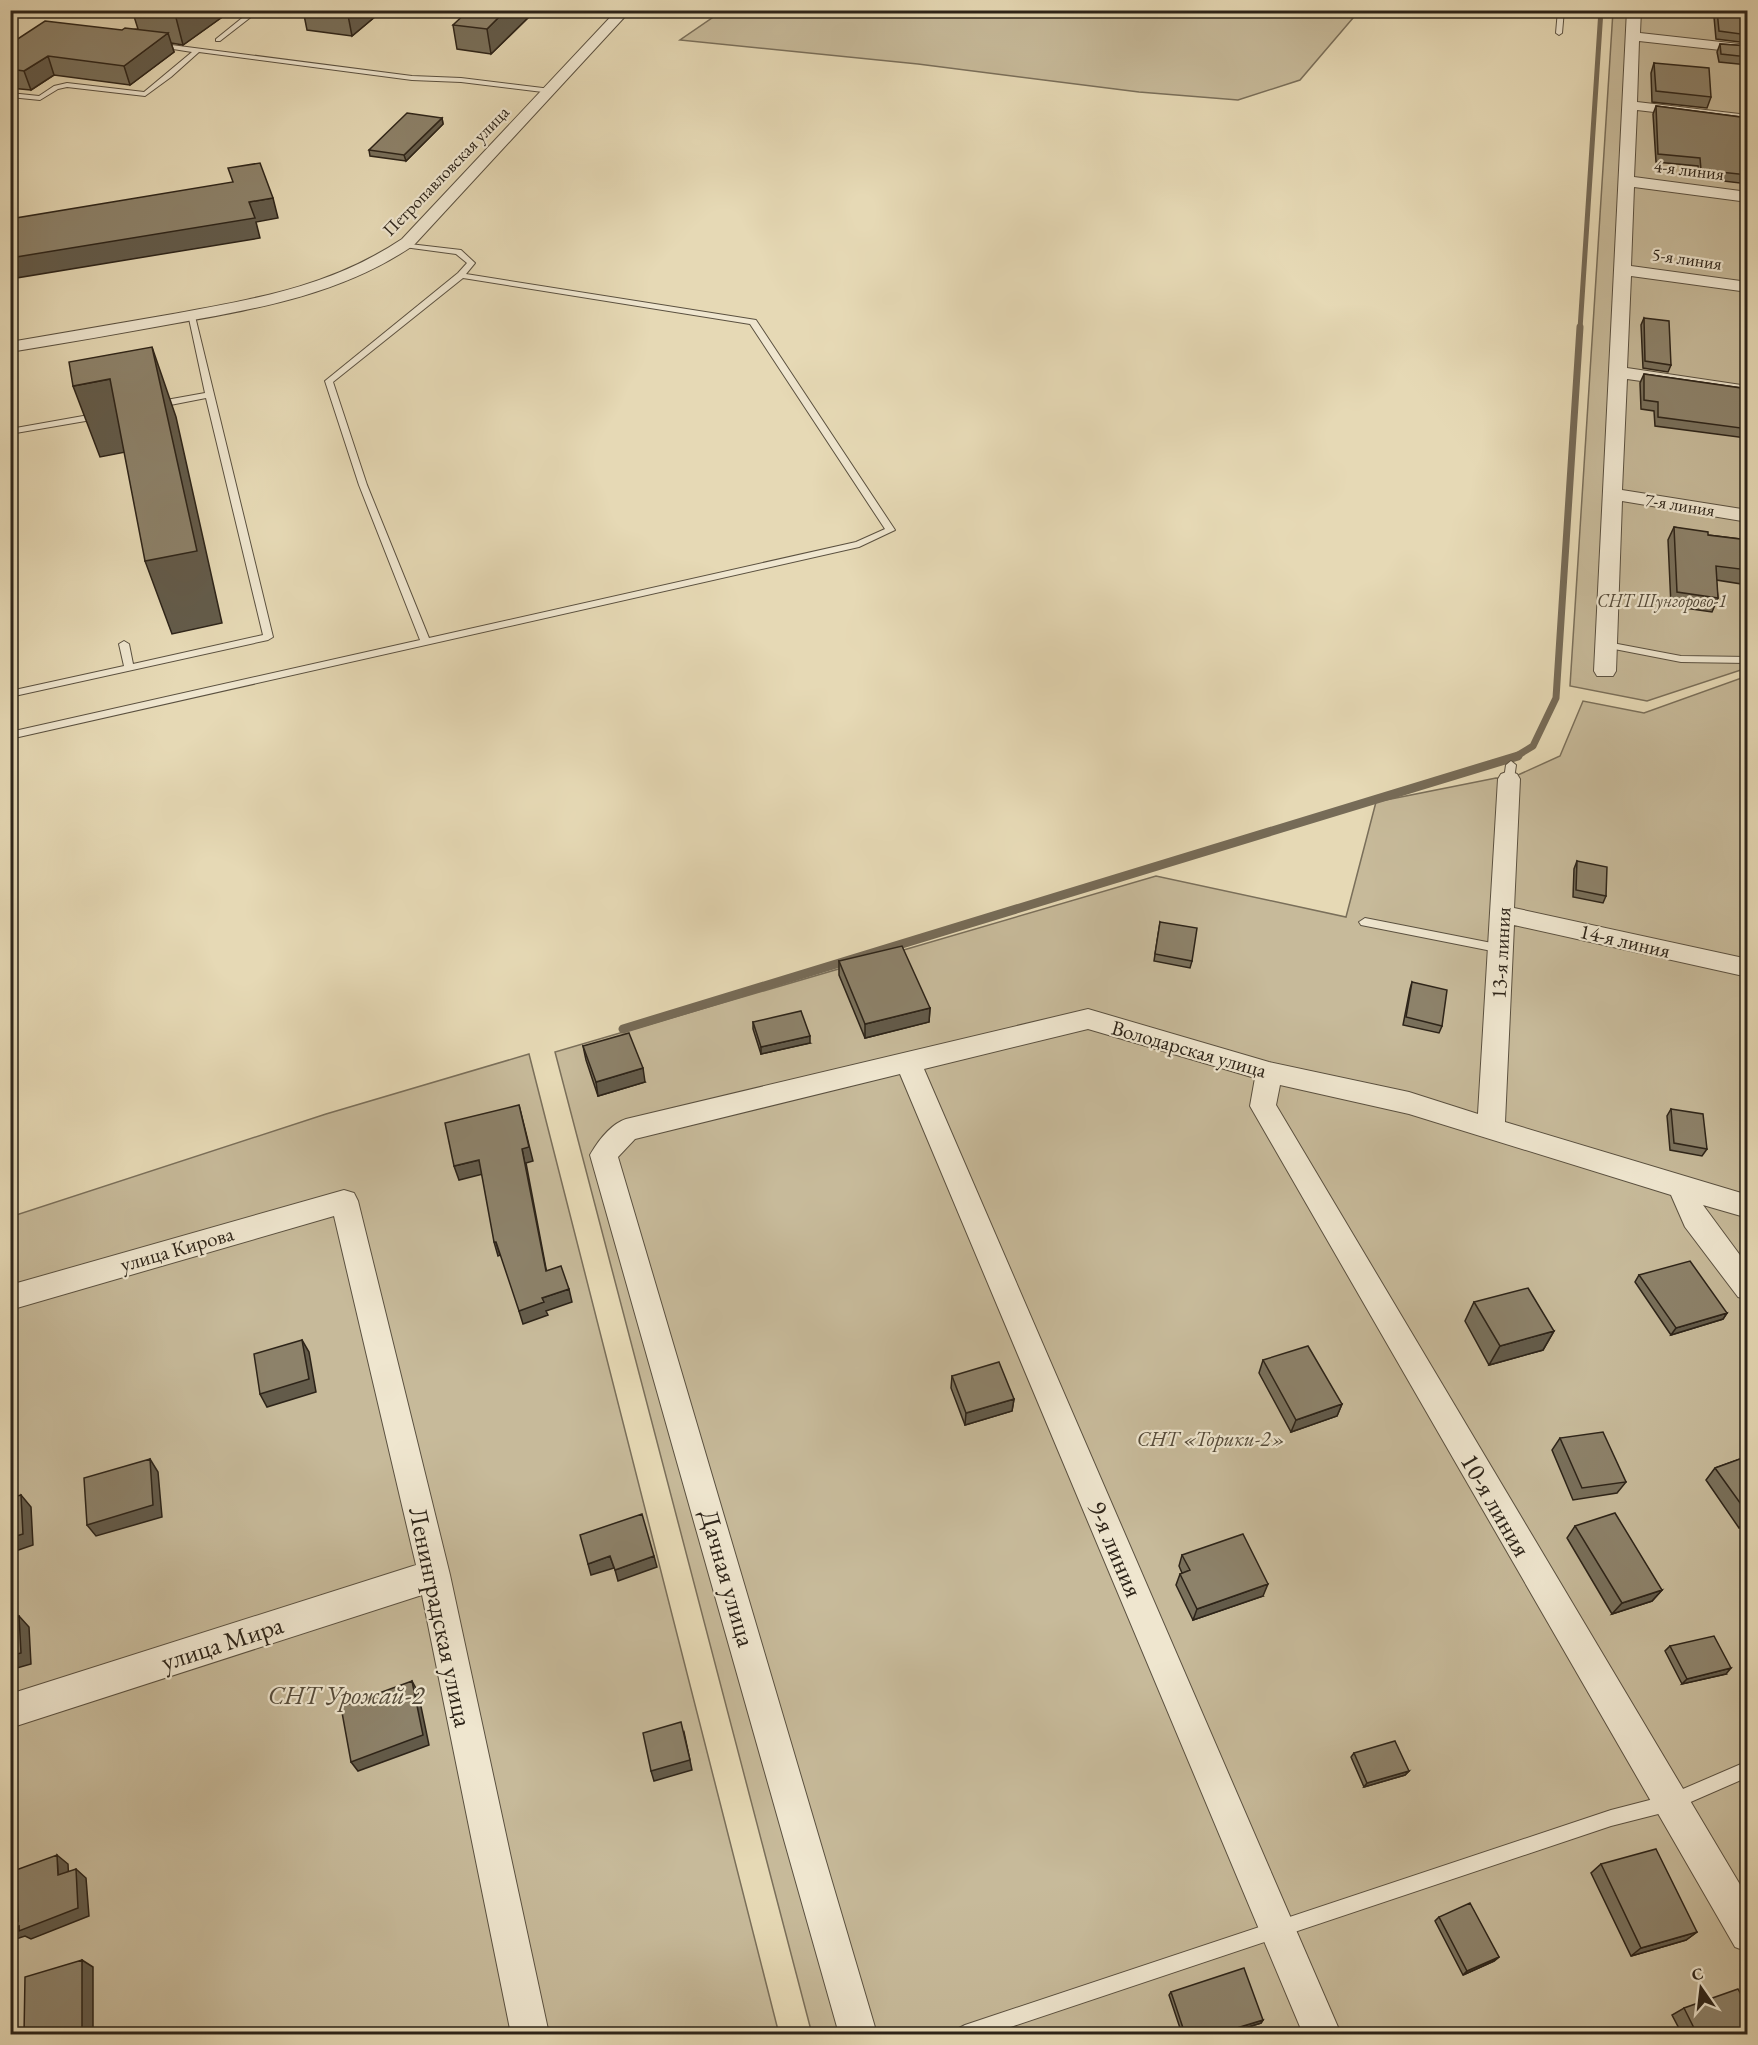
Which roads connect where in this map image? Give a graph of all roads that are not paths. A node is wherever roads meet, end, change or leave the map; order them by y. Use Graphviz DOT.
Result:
graph roads {
  1 [pos="257,10"];
  2 [pos="625,10"];
  3 [pos="1561,10"];
  4 [pos="1634,10"];
  5 [pos="1559,33"];
  6 [pos="1632,36"];
  7 [pos="218,40"];
  8 [pos="152,45"];
  9 [pos="1748,49"];
  10 [pos="198,50"];
  11 [pos="551,91"];
  12 [pos="10,95"];
  13 [pos="1629,105"];
  14 [pos="1748,119"];
  15 [pos="1626,181"];
  16 [pos="1748,197"];
  17 [pos="404,245"];
  18 [pos="1622,270"];
  19 [pos="461,275"];
  20 [pos="1748,287"];
  21 [pos="191,316"];
  22 [pos="10,347"];
  23 [pos="1618,372"];
  24 [pos="1748,391"];
  25 [pos="210,395"];
  26 [pos="140,408"];
  27 [pos="104,415"];
  28 [pos="10,432"];
  29 [pos="1612,494"];
  30 [pos="1748,516"];
  31 [pos="426,643"];
  32 [pos="124,644"];
  33 [pos="1607,645"];
  34 [pos="1748,660"];
  35 [pos="129,668"];
  36 [pos="1605,671"];
  37 [pos="10,694"];
  38 [pos="10,736"];
  39 [pos="1510,772"];
  40 [pos="1503,914"];
  41 [pos="1365,922"];
  42 [pos="1502,949"];
  43 [pos="1748,968"];
  44 [pos="909,1064"];
  45 [pos="1269,1072"];
  46 [pos="1491,1127"];
  47 [pos="626,1130"];
  48 [pos="1682,1187"];
  49 [pos="344,1201"];
  50 [pos="1748,1207"];
  51 [pos="1748,1288"];
  52 [pos="10,1298"];
  53 [pos="434,1575"];
  54 [pos="10,1711"];
  55 [pos="1748,1769"];
  56 [pos="1670,1803"];
  57 [pos="1278,1930"];
  58 [pos="1748,1934"];
  59 [pos="530,2034"];
  60 [pos="858,2034"];
  61 [pos="965,2034"];
  62 [pos="1322,2034"];
  1 -- 7 [label="lane"];
  2 -- 11 [label="street, Петропавловская улица"];
  3 -- 5 [label="lane"];
  4 -- 6 [label="street"];
  6 -- 9 [label="street"];
  6 -- 13 [label="street"];
  8 -- 10 [label="lane"];
  10 -- 11 [label="lane"];
  10 -- 12 [label="lane"];
  11 -- 17 [label="street, Петропавловская улица"];
  13 -- 14 [label="street"];
  13 -- 15 [label="street"];
  15 -- 16 [label="street, 4-я линия"];
  15 -- 18 [label="street"];
  17 -- 19 [label="lane"];
  17 -- 21 [label="street, Петропавловская улица"];
  18 -- 20 [label="street, 5-я линия"];
  18 -- 23 [label="street"];
  19 -- 31 [label="lane"];
  19 -- 31 [label="lane"];
  21 -- 22 [label="street, Петропавловская улица"];
  21 -- 25 [label="lane"];
  23 -- 24 [label="street"];
  23 -- 29 [label="street"];
  25 -- 26 [label="lane"];
  25 -- 35 [label="lane"];
  27 -- 28 [label="lane"];
  29 -- 30 [label="street, 7-я линия"];
  29 -- 33 [label="street"];
  31 -- 38 [label="lane"];
  32 -- 35 [label="lane"];
  33 -- 34 [label="lane"];
  33 -- 36 [label="street"];
  35 -- 37 [label="lane"];
  39 -- 40 [label="street, 13-я линия"];
  40 -- 42 [label="street, 13-я линия"];
  40 -- 43 [label="street, 14-я линия"];
  41 -- 42 [label="lane"];
  42 -- 46 [label="street, 13-я линия"];
  44 -- 45 [label="street, Володарская улица"];
  44 -- 47 [label="street, Володарская улица"];
  44 -- 57 [label="street, 9-я линия"];
  45 -- 46 [label="street, Володарская улица"];
  45 -- 56 [label="street, 10-я линия"];
  46 -- 48 [label="street, Володарская улица"];
  47 -- 60 [label="street, Дачная улица"];
  48 -- 50 [label="street, Володарская улица"];
  48 -- 51 [label="street"];
  49 -- 52 [label="street, улица Кирова"];
  49 -- 53 [label="street, Ленинградская улица"];
  53 -- 54 [label="street, улица Мира"];
  53 -- 59 [label="street, Ленинградская улица"];
  55 -- 56 [label="lane"];
  56 -- 57 [label="lane"];
  56 -- 58 [label="street, 10-я линия"];
  57 -- 61 [label="lane"];
  57 -- 62 [label="street, 9-я линия"];
}
